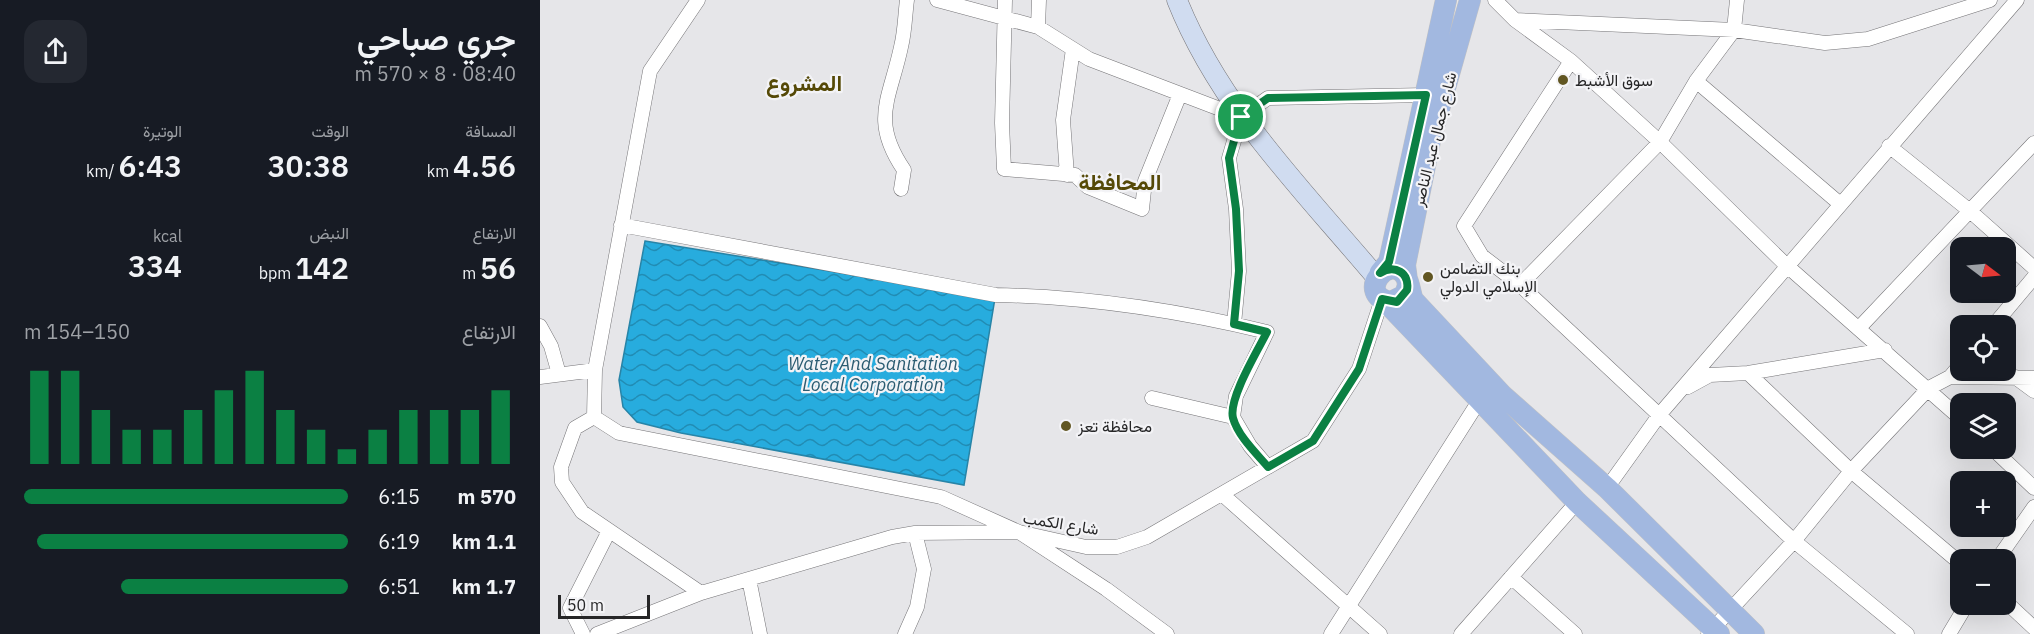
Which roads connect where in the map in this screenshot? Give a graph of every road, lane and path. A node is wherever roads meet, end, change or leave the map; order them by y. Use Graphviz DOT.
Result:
graph roads {
  1 [pos="698,0"];
  2 [pos="907,0"];
  3 [pos="937,0"];
  4 [pos="1005,0"];
  5 [pos="1039,0"];
  6 [pos="1177,0"];
  7 [pos="1446,0"];
  8 [pos="1470,0"];
  9 [pos="1495,0"];
  10 [pos="1737,0"];
  11 [pos="1990,0"];
  12 [pos="2017,0"];
  13 [pos="1004,17"];
  14 [pos="1515,20"];
  15 [pos="1038,27"];
  16 [pos="1734,30"];
  17 [pos="1073,49"];
  18 [pos="1570,61"];
  19 [pos="1696,81"];
  20 [pos="1180,94"];
  21 [pos="1426,95"];
  22 [pos="1241,117"];
  23 [pos="1660,142"];
  24 [pos="2034,143"];
  25 [pos="1889,146"];
  26 [pos="1067,175"];
  27 [pos="901,189"];
  28 [pos="1839,203"];
  29 [pos="1970,211"];
  30 [pos="621,225"];
  31 [pos="1786,264"];
  32 [pos="2034,268"];
  33 [pos="1379,275"];
  34 [pos="2034,278"];
  35 [pos="1408,282"];
  36 [pos="1520,285"];
  37 [pos="1384,300"];
  38 [pos="2003,315"];
  39 [pos="1234,324"];
  40 [pos="540,326"];
  41 [pos="1859,327"];
  42 [pos="1886,350"];
  43 [pos="595,370"];
  44 [pos="1748,373"];
  45 [pos="559,374"];
  46 [pos="540,377"];
  47 [pos="1950,377"];
  48 [pos="2016,377"];
  49 [pos="2016,378"];
  50 [pos="2034,378"];
  51 [pos="1929,388"];
  52 [pos="1682,390"];
  53 [pos="2034,391"];
  54 [pos="1152,398"];
  55 [pos="1479,401"];
  56 [pos="1950,408"];
  57 [pos="1660,414"];
  58 [pos="594,417"];
  59 [pos="1233,417"];
  60 [pos="2004,459"];
  61 [pos="1268,467"];
  62 [pos="1851,471"];
  63 [pos="1607,488"];
  64 [pos="2034,488"];
  65 [pos="1223,495"];
  66 [pos="1577,502"];
  67 [pos="2034,507"];
  68 [pos="609,531"];
  69 [pos="1019,532"];
  70 [pos="915,533"];
  71 [pos="1794,541"];
  72 [pos="2005,549"];
  73 [pos="1950,554"];
  74 [pos="1511,577"];
  75 [pos="749,579"];
  76 [pos="702,593"];
  77 [pos="1348,606"];
  78 [pos="2016,611"];
  79 [pos="1729,612"];
  80 [pos="1960,615"];
  81 [pos="2034,628"];
  82 [pos="608,632"];
  83 [pos="1713,632"];
  84 [pos="583,634"];
  85 [pos="760,634"];
  86 [pos="905,634"];
  87 [pos="1167,634"];
  88 [pos="1331,634"];
  89 [pos="1380,634"];
  90 [pos="1461,634"];
  91 [pos="1575,634"];
  92 [pos="1754,634"];
  93 [pos="1907,634"];
  94 [pos="1949,634"];
  1 -- 30 [label="street"];
  2 -- 27 [label="street"];
  3 -- 13 [label="street"];
  4 -- 13 [label="street"];
  5 -- 15 [label="street"];
  6 -- 22 [label="main road"];
  7 -- 21 [label="main road, شارع جمال عبد الناصر"];
  8 -- 35 [label="main road, شارع جمال عبد الناصر"];
  9 -- 14 [label="street"];
  10 -- 16 [label="street"];
  11 -- 16 [label="street"];
  12 -- 25 [label="street"];
  13 -- 15 [label="street"];
  13 -- 26 [label="street"];
  14 -- 16 [label="street"];
  14 -- 18 [label="street"];
  15 -- 17 [label="street"];
  16 -- 19 [label="street"];
  17 -- 20 [label="street"];
  17 -- 26 [label="street"];
  18 -- 23 [label="street"];
  18 -- 36 [label="street"];
  19 -- 23 [label="street"];
  19 -- 28 [label="street"];
  20 -- 22 [label="street"];
  20 -- 26 [label="street"];
  21 -- 22 [label="street"];
  21 -- 33 [label="main road, شارع جمال عبد الناصر"];
  22 -- 33 [label="main road"];
  22 -- 39 [label="street"];
  23 -- 31 [label="street"];
  23 -- 36 [label="street"];
  24 -- 29 [label="street"];
  25 -- 28 [label="street"];
  25 -- 29 [label="street"];
  28 -- 31 [label="street"];
  29 -- 32 [label="street"];
  29 -- 41 [label="street"];
  30 -- 39 [label="street"];
  30 -- 43 [label="street"];
  31 -- 41 [label="street"];
  31 -- 52 [label="street"];
  33 -- 35 [label="main road"];
  33 -- 37 [label="main road"];
  34 -- 38 [label="street"];
  35 -- 37 [label="main road"];
  35 -- 63 [label="main road"];
  36 -- 57 [label="street"];
  37 -- 55 [label="main road"];
  37 -- 61 [label="street, شارع الكمب"];
  39 -- 59 [label="street"];
  40 -- 45 [label="street"];
  41 -- 42 [label="street"];
  42 -- 44 [label="street"];
  42 -- 51 [label="street"];
  43 -- 45 [label="street"];
  43 -- 58 [label="street"];
  44 -- 52 [label="street"];
  44 -- 62 [label="street"];
  45 -- 46 [label="street"];
  47 -- 51 [label="street"];
  48 -- 50 [label="street"];
  49 -- 53 [label="street"];
  51 -- 56 [label="street"];
  51 -- 62 [label="street"];
  52 -- 57 [label="street"];
  54 -- 59 [label="street"];
  55 -- 66 [label="main road"];
  55 -- 77 [label="street"];
  57 -- 63 [label="street"];
  57 -- 71 [label="street"];
  58 -- 68 [label="street"];
  58 -- 69 [label="street"];
  59 -- 61 [label="street"];
  60 -- 64 [label="street"];
  61 -- 65 [label="street, شارع الكمب"];
  62 -- 71 [label="street"];
  62 -- 73 [label="street"];
  63 -- 79 [label="main road"];
  65 -- 69 [label="street, شارع الكمب"];
  65 -- 77 [label="street"];
  66 -- 74 [label="street"];
  66 -- 83 [label="main road"];
  67 -- 72 [label="street"];
  68 -- 76 [label="street"];
  68 -- 84 [label="street"];
  69 -- 70 [label="street, شارع الكمب"];
  69 -- 87 [label="street"];
  70 -- 75 [label="street, شارع الكمب"];
  70 -- 86 [label="street"];
  71 -- 79 [label="street"];
  71 -- 93 [label="street"];
  74 -- 90 [label="street"];
  74 -- 91 [label="street"];
  75 -- 76 [label="street, شارع الكمب"];
  75 -- 85 [label="street"];
  76 -- 82 [label="street, شارع الكمب"];
  77 -- 88 [label="street"];
  77 -- 89 [label="street"];
  78 -- 81 [label="street"];
  79 -- 83 [label="street"];
  79 -- 92 [label="main road"];
  80 -- 94 [label="street"];
}
